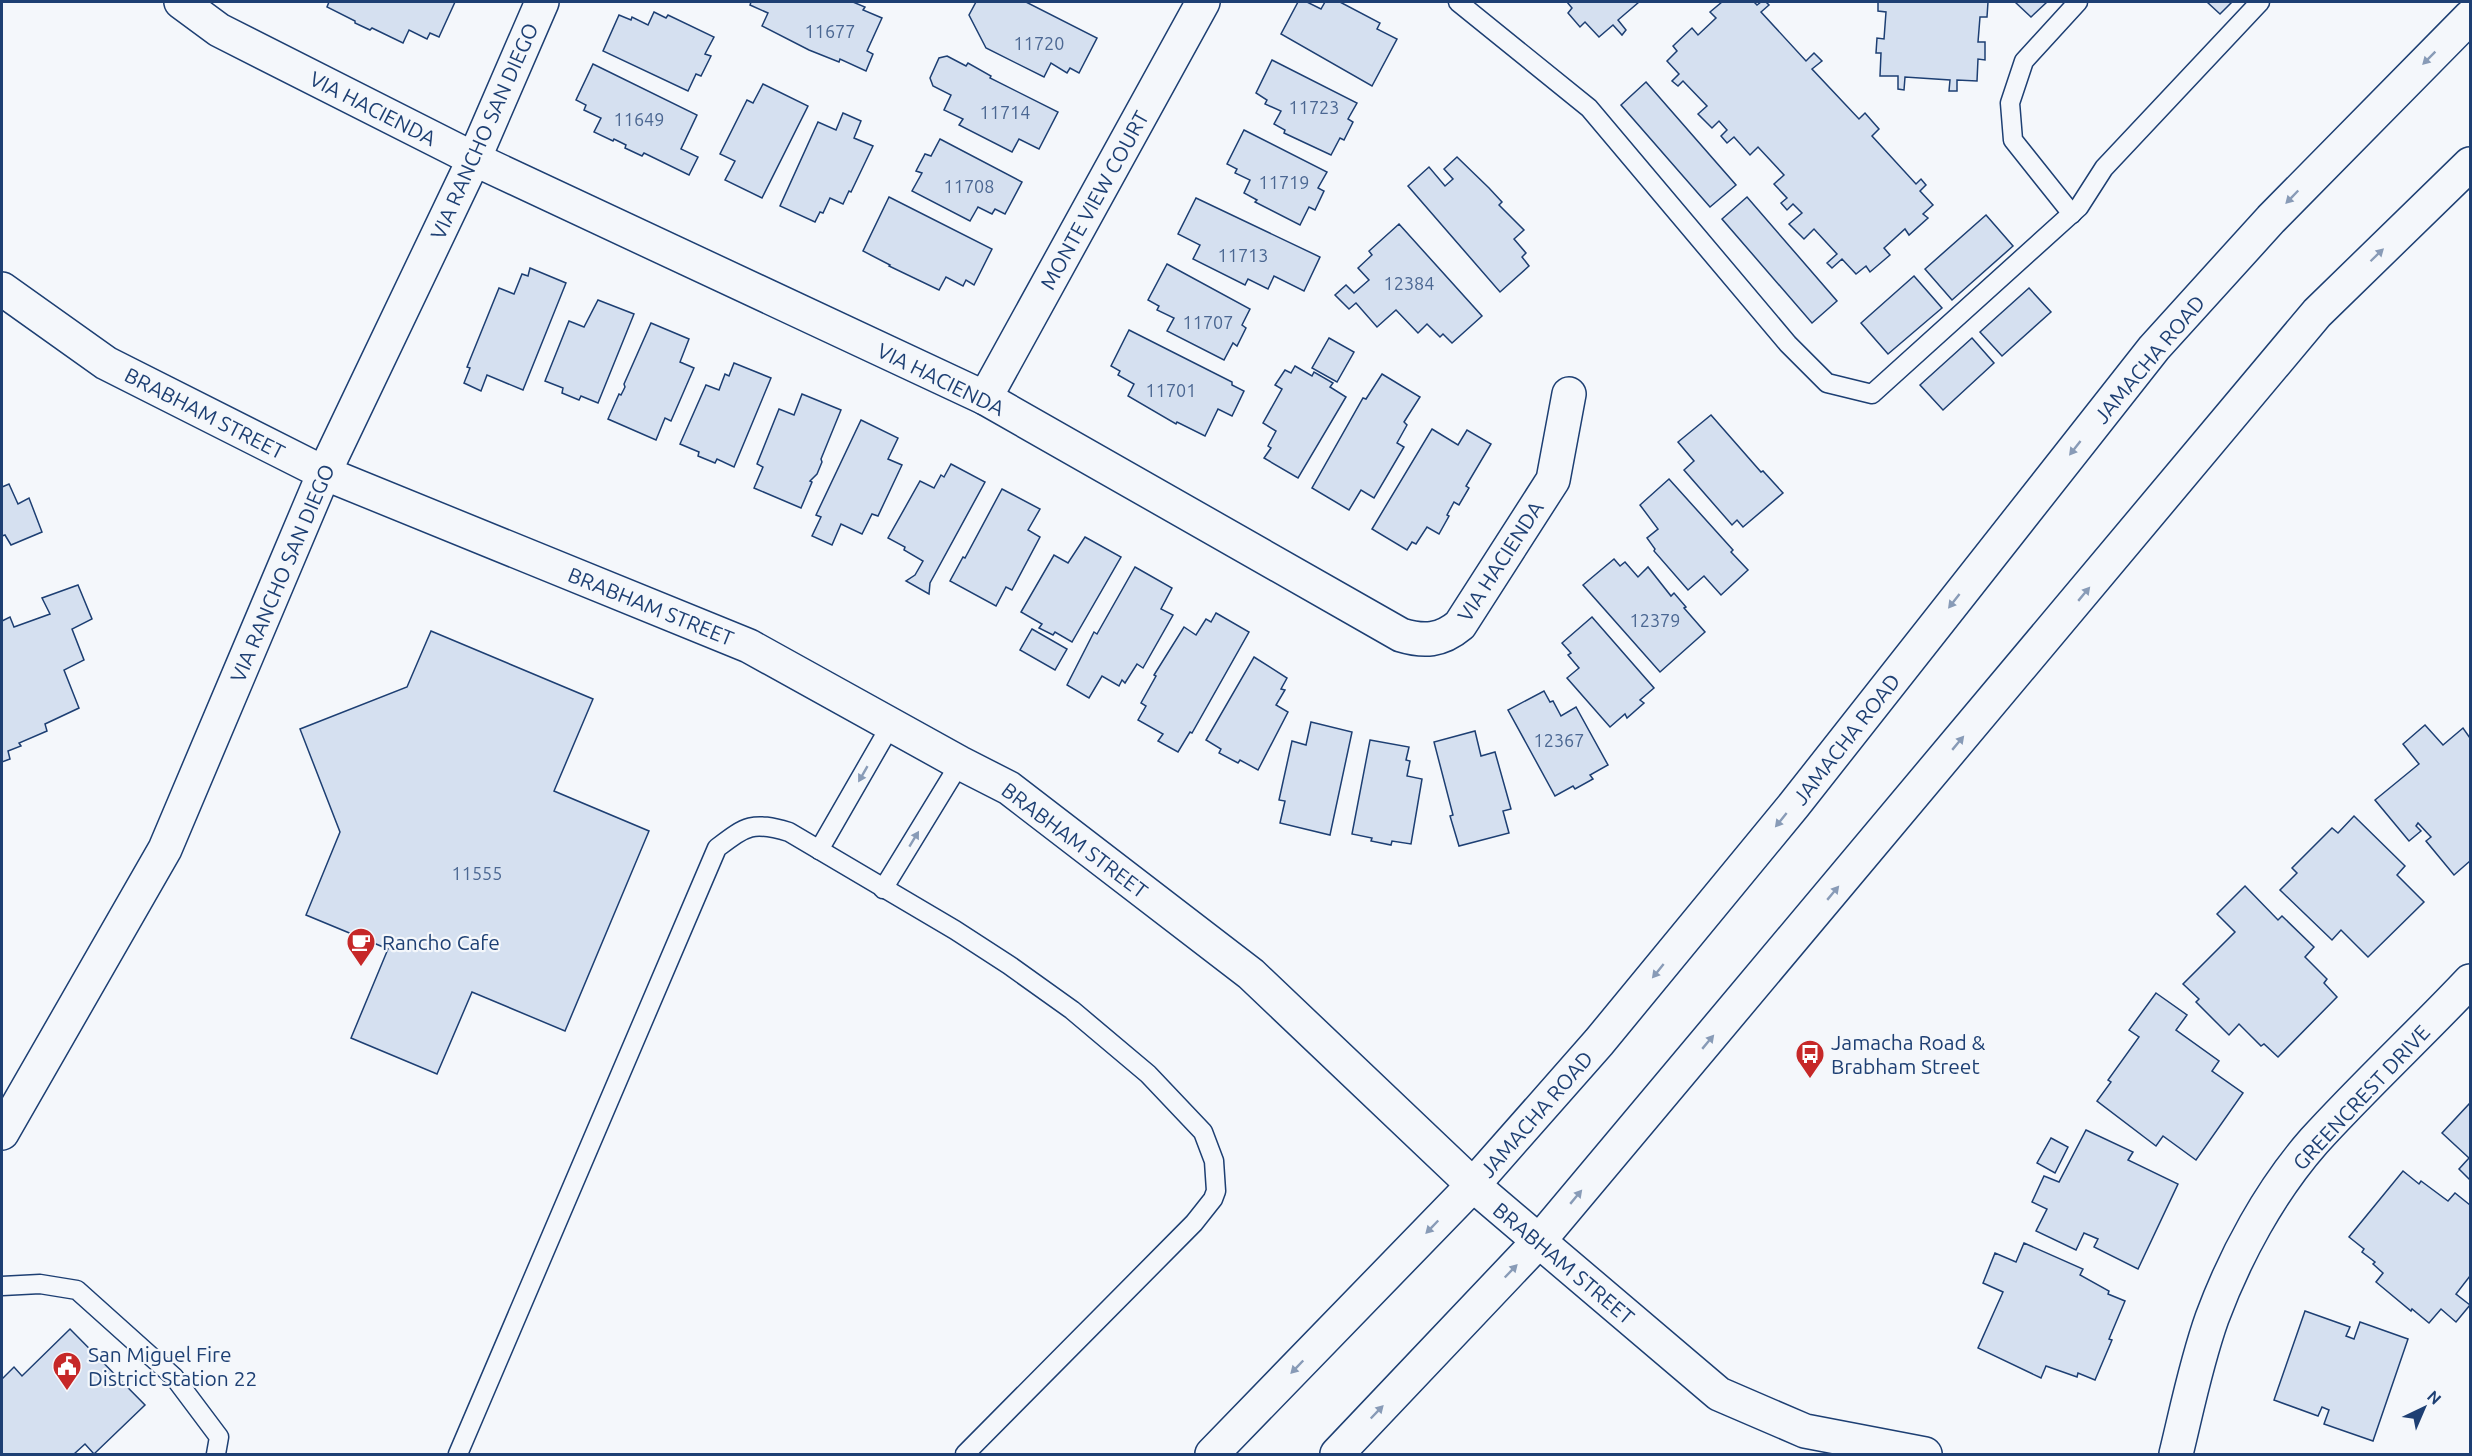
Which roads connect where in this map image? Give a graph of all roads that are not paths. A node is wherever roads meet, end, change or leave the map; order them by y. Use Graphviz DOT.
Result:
graph roads {
  1 [pos="181,2"];
  2 [pos="542,2"];
  3 [pos="1203,2"];
  4 [pos="1458,2"];
  5 [pos="2078,2"];
  6 [pos="2260,2"];
  7 [pos="2470,17"];
  8 [pos="474,159"];
  9 [pos="2470,164"];
  10 [pos="2072,214"];
  11 [pos="2,290"];
  12 [pos="1569,394"];
  13 [pos="985,398"];
  14 [pos="324,472"];
  15 [pos="892,723"];
  16 [pos="960,763"];
  17 [pos="819,850"];
  18 [pos="883,889"];
  19 [pos="2470,981"];
  20 [pos="2,1133"];
  21 [pos="1473,1185"];
  22 [pos="1539,1241"];
  23 [pos="2,1286"];
  24 [pos="216,1455"];
  25 [pos="458,1455"];
  26 [pos="965,1455"];
  27 [pos="1212,1455"];
  28 [pos="1337,1455"];
  29 [pos="1925,1455"];
  30 [pos="2176,1455"];
  1 -- 8 [label="main road, VIA HACIENDA"];
  2 -- 8 [label="main road, VIA RANCHO SAN DIEGO"];
  3 -- 13 [label="main road, MONTE VIEW COURT"];
  4 -- 10 [label="lane"];
  5 -- 10 [label="lane"];
  6 -- 10 [label="lane"];
  7 -- 21 [label="main road, JAMACHA ROAD, one-way"];
  8 -- 13 [label="main road, VIA HACIENDA"];
  8 -- 14 [label="main road, VIA RANCHO SAN DIEGO"];
  22 -- 9 [label="main road, one-way"];
  11 -- 14 [label="main road, BRABHAM STREET"];
  12 -- 13 [label="main road, VIA HACIENDA"];
  14 -- 15 [label="main road, BRABHAM STREET"];
  14 -- 20 [label="main road, VIA RANCHO SAN DIEGO"];
  15 -- 16 [label="main road, BRABHAM STREET"];
  15 -- 17 [label="lane, one-way"];
  18 -- 16 [label="lane, one-way"];
  16 -- 21 [label="main road, BRABHAM STREET"];
  17 -- 18 [label="lane"];
  17 -- 25 [label="lane"];
  18 -- 26 [label="lane"];
  19 -- 30 [label="main road, GREENCREST DRIVE"];
  21 -- 22 [label="main road, BRABHAM STREET"];
  21 -- 27 [label="main road, JAMACHA ROAD, one-way"];
  28 -- 22 [label="main road, one-way"];
  22 -- 29 [label="main road, BRABHAM STREET"];
  23 -- 24 [label="lane"];
}
